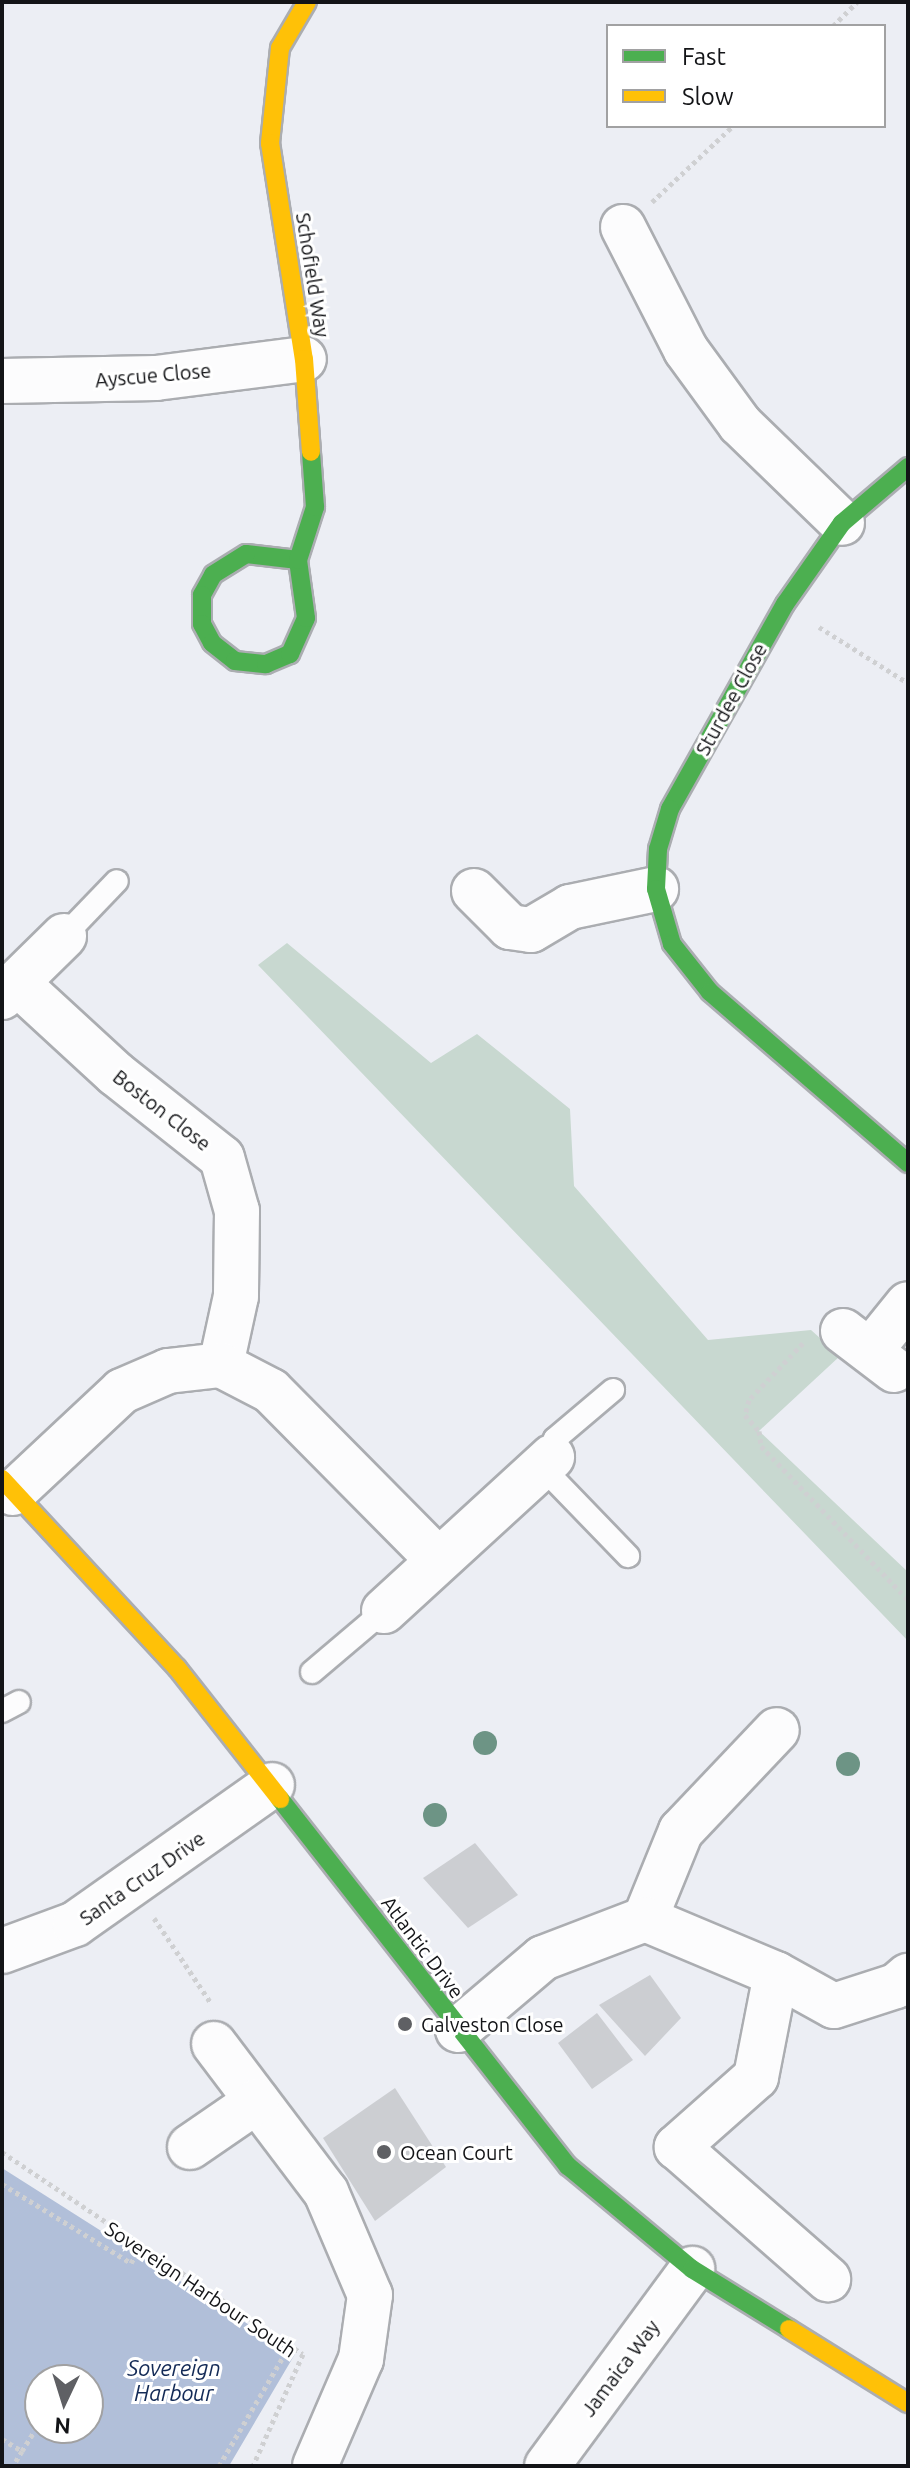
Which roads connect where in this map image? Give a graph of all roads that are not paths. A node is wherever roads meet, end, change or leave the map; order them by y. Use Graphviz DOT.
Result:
graph roads {
  1 [pos="307,2"];
  2 [pos="623,227"];
  3 [pos="304,359"];
  4 [pos="2,381"];
  5 [pos="908,467"];
  6 [pos="842,523"];
  7 [pos="298,560"];
  8 [pos="117,881"];
  9 [pos="656,889"];
  10 [pos="474,891"];
  11 [pos="64,936"];
  12 [pos="9,990"];
  13 [pos="908,1163"];
  14 [pos="908,1304"];
  15 [pos="869,1350"];
  16 [pos="221,1365"];
  17 [pos="613,1390"];
  18 [pos="547,1462"];
  19 [pos="8,1486"];
  20 [pos="628,1556"];
  21 [pos="437,1559"];
  22 [pos="384,1611"];
  23 [pos="312,1672"];
  24 [pos="777,1730"];
  25 [pos="272,1785"];
  26 [pos="645,1919"];
  27 [pos="2,1951"];
  28 [pos="776,1974"];
  29 [pos="908,1976"];
  30 [pos="458,2030"];
  31 [pos="214,2044"];
  32 [pos="257,2101"];
  33 [pos="190,2147"];
  34 [pos="692,2269"];
  35 [pos="828,2279"];
  36 [pos="908,2403"];
  37 [pos="315,2466"];
  38 [pos="547,2466"];
  1 -- 3 [label="street, Schofield Way"];
  2 -- 6 [label="street"];
  3 -- 4 [label="street, Ayscue Close"];
  3 -- 7 [label="street, Schofield Way"];
  5 -- 6 [label="street, Sturdee Close"];
  6 -- 9 [label="street, Sturdee Close"];
  7 -- 7 [label="street, Schofield Way"];
  8 -- 11 [label="lane"];
  9 -- 10 [label="street"];
  9 -- 13 [label="street, Sturdee Close"];
  11 -- 12 [label="street, Boston Close"];
  12 -- 16 [label="street, Boston Close"];
  14 -- 15 [label="street"];
  16 -- 19 [label="street"];
  16 -- 21 [label="street"];
  17 -- 18 [label="lane"];
  18 -- 20 [label="lane"];
  18 -- 21 [label="street"];
  19 -- 25 [label="street, Atlantic Drive"];
  21 -- 22 [label="street"];
  22 -- 23 [label="lane"];
  24 -- 26 [label="street"];
  25 -- 27 [label="street, Santa Cruz Drive"];
  25 -- 30 [label="street, Atlantic Drive"];
  26 -- 28 [label="street"];
  26 -- 30 [label="street"];
  28 -- 29 [label="street"];
  28 -- 35 [label="street"];
  30 -- 34 [label="street, Atlantic Drive"];
  31 -- 32 [label="street"];
  32 -- 33 [label="street"];
  32 -- 37 [label="street"];
  34 -- 36 [label="street, Atlantic Drive"];
  34 -- 38 [label="street, Jamaica Way"];
}
